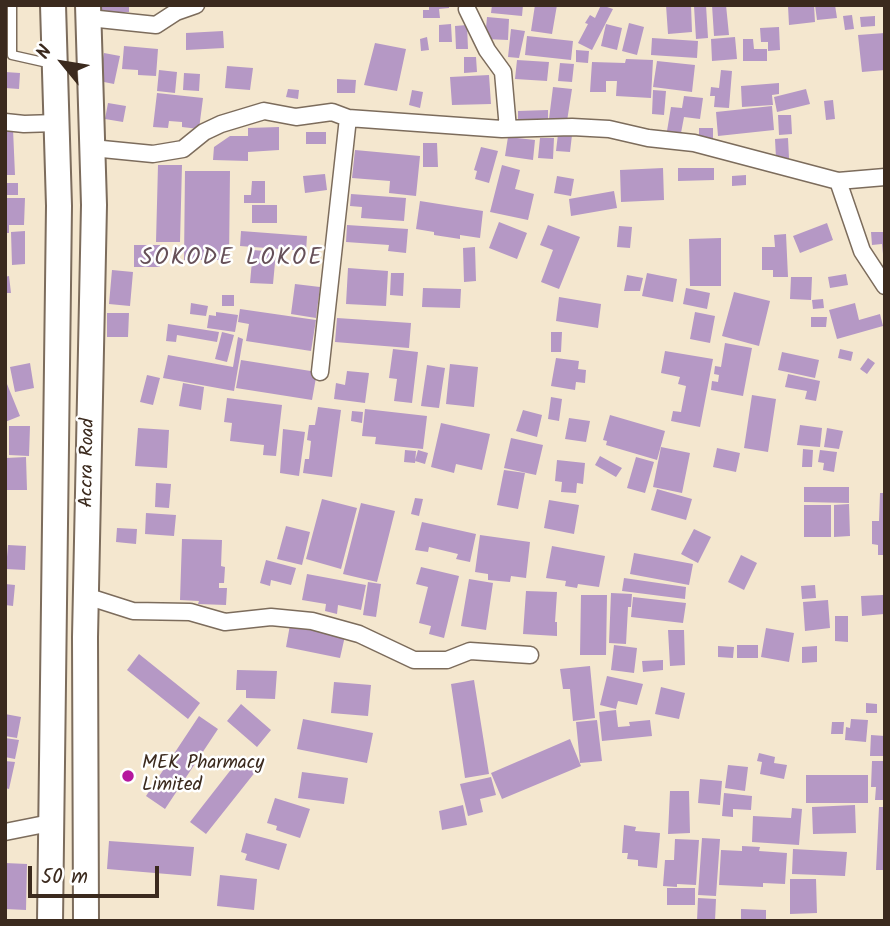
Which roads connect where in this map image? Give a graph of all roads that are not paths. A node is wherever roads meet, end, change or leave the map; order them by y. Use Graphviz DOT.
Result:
graph roads {
  1 [pos="12,5"];
  2 [pos="53,5"];
  3 [pos="196,5"];
  4 [pos="467,9"];
  5 [pos="88,11"];
  6 [pos="55,65"];
  7 [pos="348,118"];
  8 [pos="5,122"];
  9 [pos="56,123"];
  10 [pos="508,129"];
  11 [pos="92,148"];
  12 [pos="885,177"];
  13 [pos="838,181"];
  14 [pos="885,286"];
  15 [pos="320,372"];
  16 [pos="86,596"];
  17 [pos="530,655"];
  18 [pos="50,823"];
  19 [pos="5,832"];
  20 [pos="50,921"];
  21 [pos="86,921"];
  1 -- 6 [label="lane"];
  2 -- 6 [label="main road, Accra Road"];
  3 -- 5 [label="street"];
  4 -- 10 [label="street"];
  5 -- 11 [label="main road, Accra Road"];
  6 -- 9 [label="main road, Accra Road"];
  7 -- 10 [label="street"];
  7 -- 11 [label="street"];
  7 -- 15 [label="street"];
  8 -- 9 [label="street"];
  9 -- 18 [label="main road, Accra Road"];
  10 -- 13 [label="street"];
  11 -- 16 [label="main road, Accra Road"];
  12 -- 13 [label="street"];
  13 -- 14 [label="street"];
  16 -- 17 [label="street"];
  16 -- 21 [label="main road, Accra Road"];
  18 -- 19 [label="street"];
  18 -- 20 [label="main road, Accra Road"];
}
